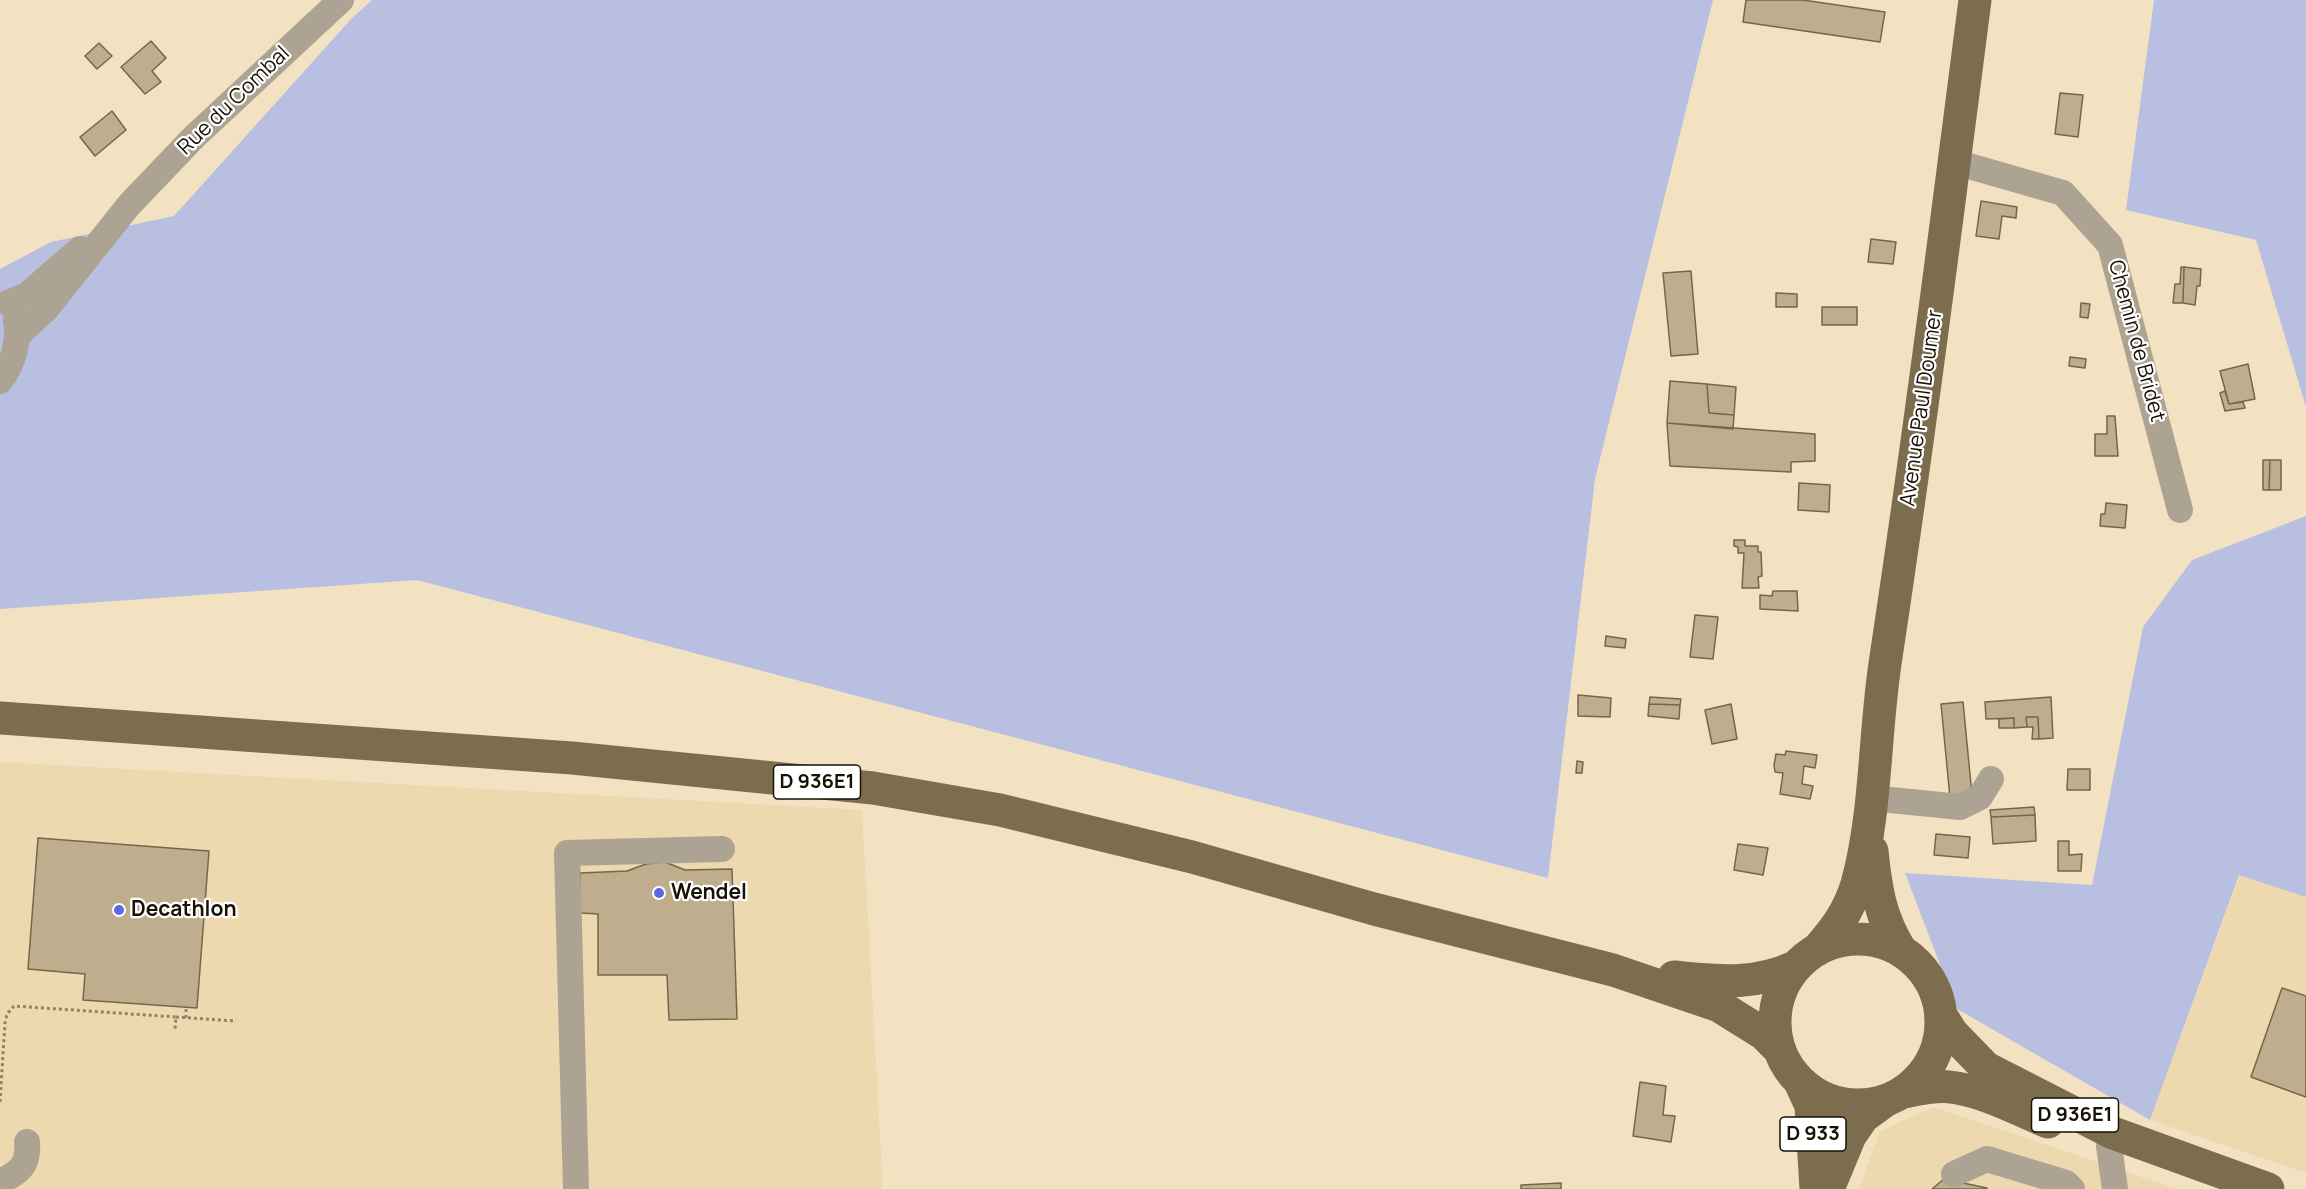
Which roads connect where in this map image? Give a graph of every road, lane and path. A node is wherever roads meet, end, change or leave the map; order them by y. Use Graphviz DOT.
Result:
graph roads {
  1 [pos="341,0"];
  2 [pos="1976,0"];
  3 [pos="1955,162"];
  4 [pos="129,205"];
  5 [pos="4,299"];
  6 [pos="17,336"];
  7 [pos="0,381"];
  8 [pos="2180,510"];
  9 [pos="0,718"];
  10 [pos="1991,779"];
  11 [pos="1870,807"];
  12 [pos="722,849"];
  13 [pos="1901,951"];
  14 [pos="1806,959"];
  15 [pos="1613,970"];
  16 [pos="186,1008"];
  17 [pos="176,1017"];
  18 [pos="1942,1017"];
  19 [pos="186,1018"];
  20 [pos="236,1021"];
  21 [pos="175,1029"];
  22 [pos="1779,1049"];
  23 [pos="1800,1082"];
  24 [pos="1894,1097"];
  25 [pos="0,1102"];
  26 [pos="27,1142"];
  27 [pos="2109,1146"];
  28 [pos="1954,1174"];
  29 [pos="0,1182"];
  30 [pos="576,1189"];
  31 [pos="1816,1189"];
  32 [pos="1828,1189"];
  33 [pos="2072,1189"];
  34 [pos="2115,1189"];
  35 [pos="2221,1189"];
  36 [pos="2268,1189"];
  1 -- 4 [label="street, Rue du Combal"];
  2 -- 3 [label="main road, Avenue Paul Doumer"];
  3 -- 8 [label="street, Chemin de Bridet"];
  3 -- 11 [label="main road, Avenue Paul Doumer"];
  4 -- 5 [label="street, Rue du Combal"];
  4 -- 6 [label="street, Rue du Combal"];
  5 -- 6 [label="street"];
  6 -- 7 [label="street"];
  9 -- 15 [label="main road, D 936E1"];
  10 -- 11 [label="street"];
  11 -- 13 [label="main road"];
  11 -- 14 [label="main road"];
  12 -- 30 [label="street"];
  13 -- 14 [label="main road"];
  13 -- 18 [label="main road"];
  14 -- 15 [label="main road, D 936E1"];
  14 -- 22 [label="main road"];
  15 -- 22 [label="main road, D 936E1"];
  16 -- 19 [label="path"];
  17 -- 19 [label="path"];
  17 -- 21 [label="path"];
  17 -- 25 [label="path"];
  18 -- 24 [label="main road"];
  18 -- 36 [label="main road, D 936E1"];
  19 -- 20 [label="path"];
  22 -- 23 [label="main road"];
  23 -- 24 [label="main road"];
  23 -- 31 [label="main road, D 933"];
  24 -- 27 [label="main road, D 936E1"];
  24 -- 32 [label="main road, D 933"];
  26 -- 29 [label="street"];
  27 -- 34 [label="street"];
  27 -- 35 [label="main road, D 936E1"];
  28 -- 33 [label="street"];
}
